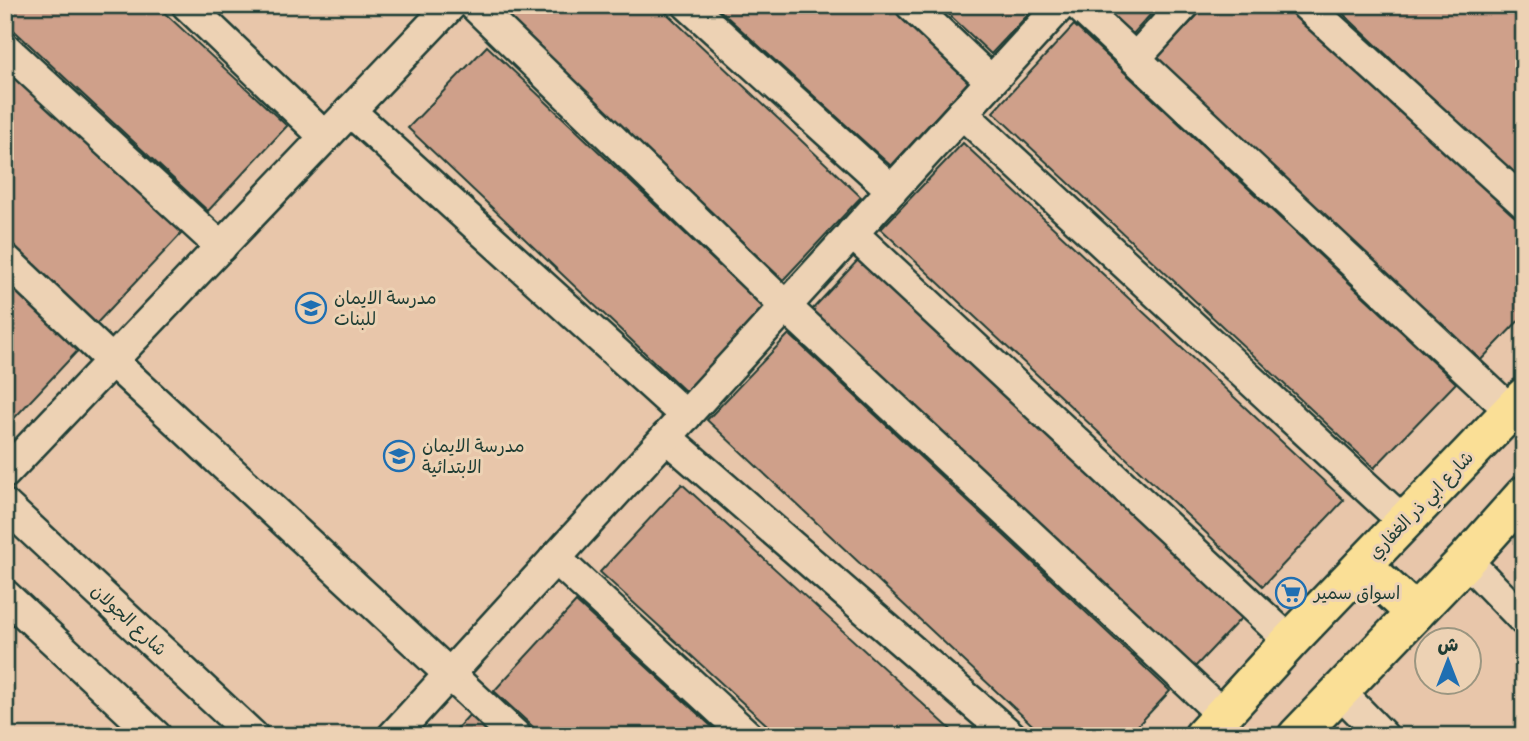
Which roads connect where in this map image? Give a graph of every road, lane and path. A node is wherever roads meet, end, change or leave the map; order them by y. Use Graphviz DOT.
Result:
graph roads {
  1 [pos="187,5"];
  2 [pos="451,5"];
  3 [pos="474,5"];
  4 [pos="688,5"];
  5 [pos="911,5"];
  6 [pos="1060,5"];
  7 [pos="1077,5"];
  8 [pos="1184,5"];
  9 [pos="1306,5"];
  10 [pos="5,48"];
  11 [pos="1135,60"];
  12 [pos="991,81"];
  13 [pos="350,111"];
  14 [pos="962,113"];
  15 [pos="325,138"];
  16 [pos="892,190"];
  17 [pos="1524,203"];
  18 [pos="852,233"];
  19 [pos="221,247"];
  20 [pos="5,259"];
  21 [pos="785,306"];
  22 [pos="112,361"];
  23 [pos="1517,404"];
  24 [pos="686,415"];
  25 [pos="666,437"];
  26 [pos="5,473"];
  27 [pos="1524,495"];
  28 [pos="5,505"];
  29 [pos="1404,522"];
  30 [pos="555,558"];
  31 [pos="1466,560"];
  32 [pos="1363,565"];
  33 [pos="5,595"];
  34 [pos="1415,613"];
  35 [pos="1524,620"];
  36 [pos="1290,641"];
  37 [pos="450,674"];
  38 [pos="1339,692"];
  39 [pos="1213,725"];
  40 [pos="156,736"];
  41 [pos="253,736"];
  42 [pos="393,736"];
  43 [pos="516,736"];
  44 [pos="748,736"];
  45 [pos="1011,736"];
  46 [pos="1297,736"];
  47 [pos="1383,736"];
  1 -- 15 [label="street"];
  2 -- 13 [label="street"];
  3 -- 21 [label="street"];
  4 -- 16 [label="street"];
  5 -- 12 [label="street"];
  6 -- 12 [label="street"];
  7 -- 11 [label="street"];
  8 -- 11 [label="street"];
  9 -- 17 [label="street"];
  10 -- 19 [label="street"];
  11 -- 23 [label="street"];
  12 -- 14 [label="street"];
  13 -- 15 [label="street"];
  13 -- 24 [label="street"];
  14 -- 16 [label="street"];
  14 -- 29 [label="street"];
  15 -- 19 [label="street"];
  16 -- 18 [label="street"];
  18 -- 21 [label="street"];
  18 -- 36 [label="street"];
  19 -- 22 [label="street"];
  20 -- 22 [label="street"];
  21 -- 24 [label="street"];
  21 -- 39 [label="street"];
  22 -- 26 [label="street"];
  22 -- 37 [label="street"];
  23 -- 29 [label="main road, شارع ابي ذر الغفاري"];
  24 -- 25 [label="street"];
  25 -- 30 [label="street"];
  25 -- 45 [label="street"];
  27 -- 31 [label="main road"];
  28 -- 41 [label="street, شارع الجولان"];
  29 -- 32 [label="main road, شارع ابي ذر الغفاري"];
  30 -- 37 [label="street"];
  30 -- 44 [label="street"];
  31 -- 34 [label="main road"];
  31 -- 35 [label="street"];
  32 -- 34 [label="main road"];
  32 -- 36 [label="main road, شارع ابي ذر الغفاري"];
  33 -- 40 [label="street"];
  34 -- 38 [label="main road"];
  36 -- 39 [label="main road, شارع ابي ذر الغفاري"];
  37 -- 42 [label="street"];
  37 -- 43 [label="street"];
  38 -- 46 [label="main road"];
  38 -- 47 [label="street"];
}
